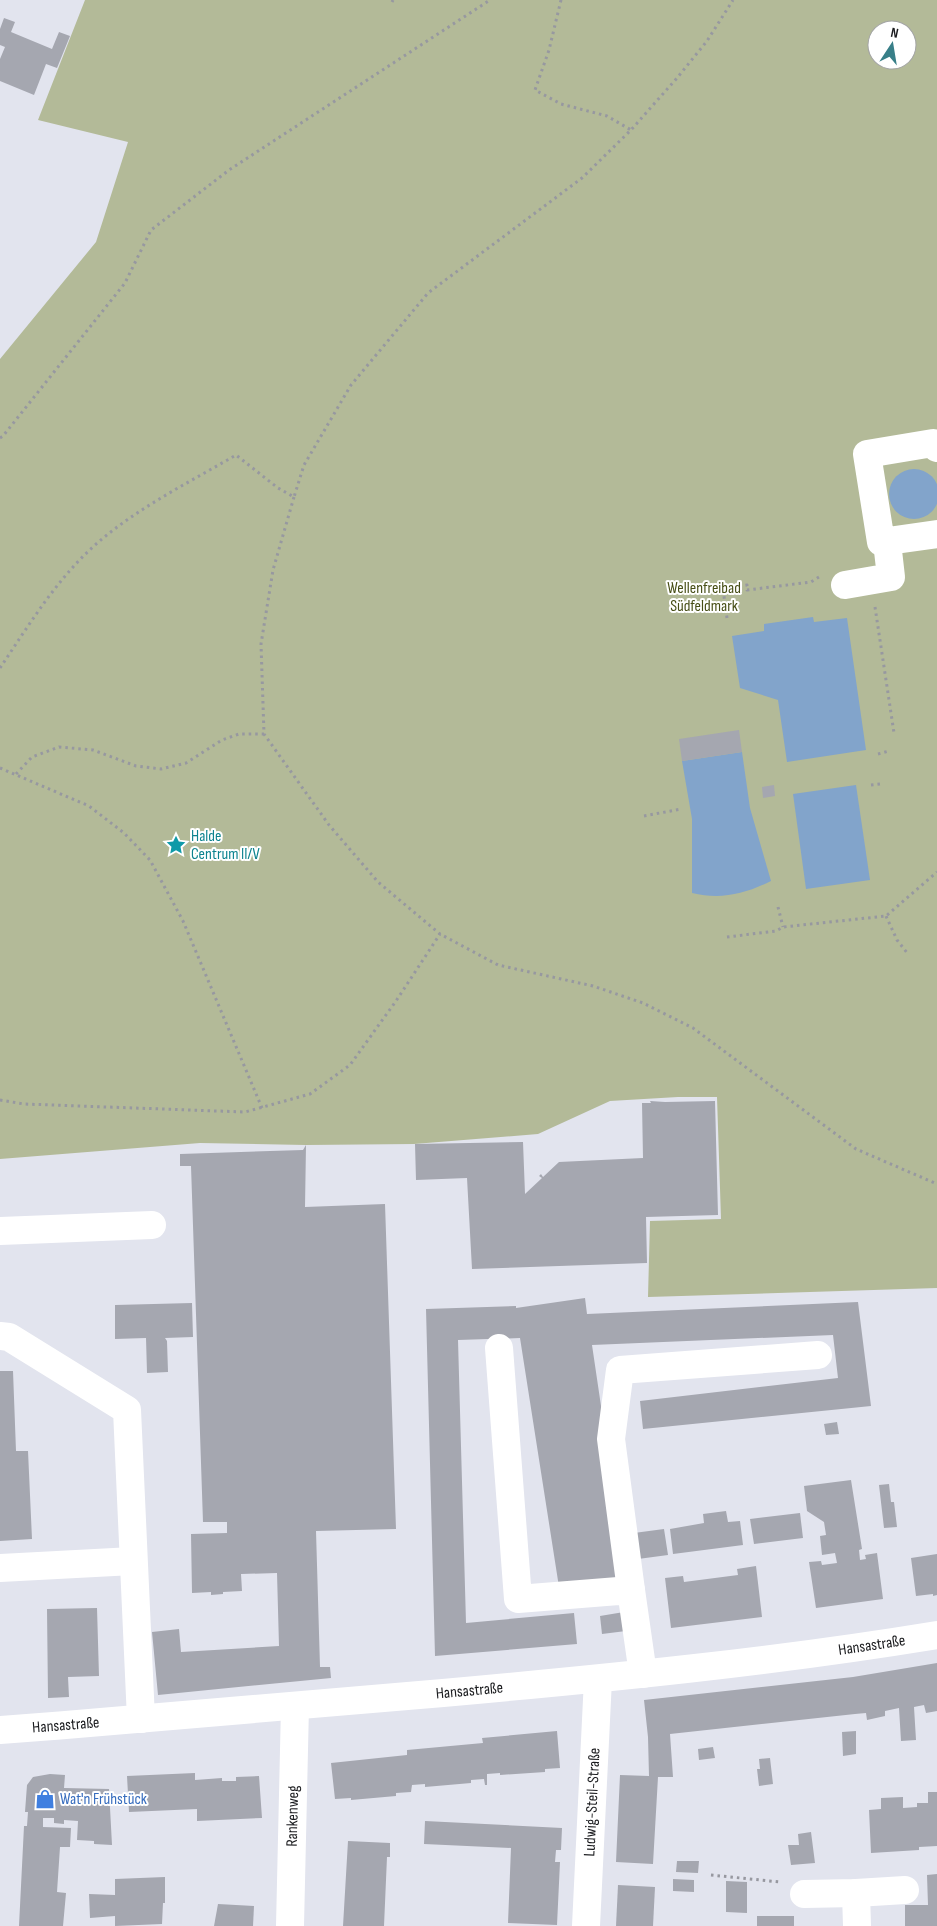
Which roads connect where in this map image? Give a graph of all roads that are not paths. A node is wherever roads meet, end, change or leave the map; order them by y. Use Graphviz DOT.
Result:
graph roads {
  1 [pos="937,448"];
  2 [pos="937,534"];
  3 [pos="887,542"];
  4 [pos="846,580"];
  5 [pos="152,1225"];
  6 [pos="0,1231"];
  7 [pos="0,1336"];
  8 [pos="499,1348"];
  9 [pos="818,1355"];
  10 [pos="134,1561"];
  11 [pos="0,1568"];
  12 [pos="631,1590"];
  13 [pos="937,1635"];
  14 [pos="643,1674"];
  15 [pos="598,1679"];
  16 [pos="295,1706"];
  17 [pos="141,1719"];
  18 [pos="0,1730"];
  19 [pos="905,1890"];
  20 [pos="856,1893"];
  21 [pos="804,1894"];
  22 [pos="290,1926"];
  23 [pos="586,1926"];
  24 [pos="857,1926"];
  1 -- 3 [label="street"];
  2 -- 3 [label="street"];
  3 -- 4 [label="street"];
  5 -- 6 [label="street"];
  7 -- 10 [label="street"];
  8 -- 12 [label="street"];
  9 -- 12 [label="street"];
  10 -- 11 [label="street"];
  10 -- 17 [label="street"];
  12 -- 14 [label="street"];
  13 -- 14 [label="street, Hansastraße"];
  14 -- 15 [label="street, Hansastraße"];
  15 -- 16 [label="street, Hansastraße"];
  15 -- 23 [label="street, Ludwig-Steil-Straße"];
  16 -- 17 [label="street, Hansastraße"];
  16 -- 22 [label="street, Rankenweg"];
  17 -- 18 [label="street, Hansastraße"];
  19 -- 20 [label="street"];
  20 -- 21 [label="street"];
  20 -- 24 [label="street"];
}
